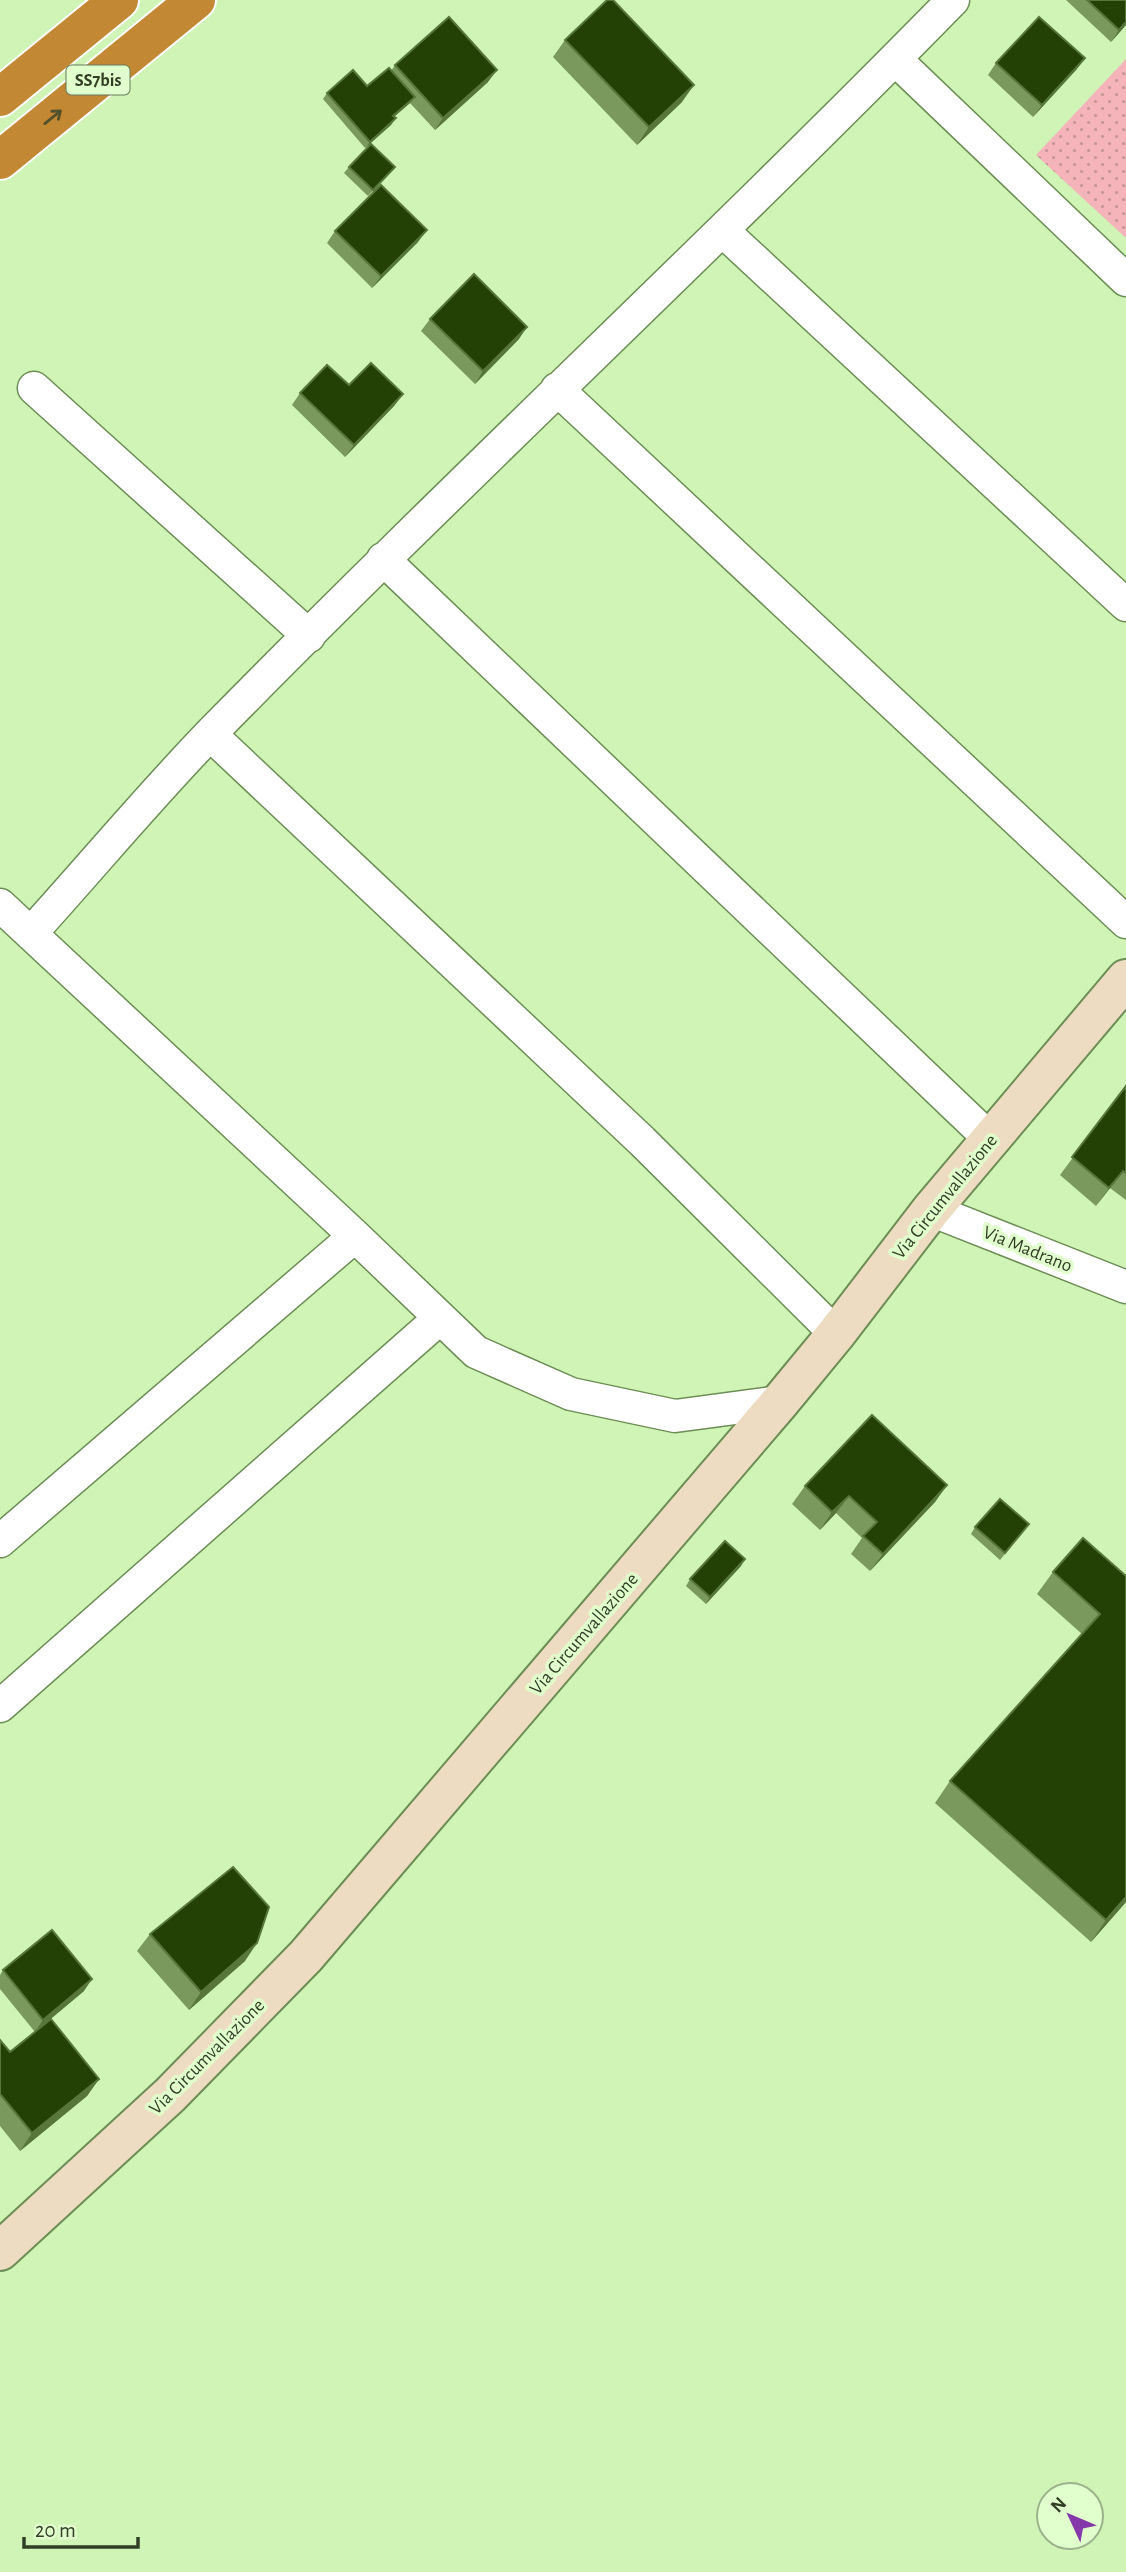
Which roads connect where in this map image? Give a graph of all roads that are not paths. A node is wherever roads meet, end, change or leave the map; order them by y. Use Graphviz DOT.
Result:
graph roads {
  1 [pos="119,0"];
  2 [pos="196,0"];
  3 [pos="953,0"];
  4 [pos="895,60"];
  5 [pos="0,97"];
  6 [pos="0,160"];
  7 [pos="723,231"];
  8 [pos="1126,280"];
  9 [pos="34,388"];
  10 [pos="556,390"];
  11 [pos="383,559"];
  12 [pos="1126,605"];
  13 [pos="309,636"];
  14 [pos="210,734"];
  15 [pos="0,905"];
  16 [pos="1126,922"];
  17 [pos="31,933"];
  18 [pos="1126,979"];
  19 [pos="990,1139"];
  20 [pos="931,1210"];
  21 [pos="355,1236"];
  22 [pos="1126,1287"];
  23 [pos="440,1318"];
  24 [pos="836,1334"];
  25 [pos="780,1402"];
  26 [pos="0,1541"];
  27 [pos="0,1706"];
  28 [pos="0,2251"];
  1 -- 5 [label="highway, SS7bis"];
  6 -- 2 [label="highway, SS7bis, one-way"];
  3 -- 4 [label="street"];
  4 -- 7 [label="street"];
  4 -- 8 [label="street"];
  7 -- 10 [label="street"];
  7 -- 12 [label="street"];
  9 -- 13 [label="street"];
  10 -- 11 [label="street"];
  10 -- 16 [label="street"];
  11 -- 13 [label="street"];
  11 -- 19 [label="street"];
  13 -- 14 [label="street"];
  14 -- 17 [label="street"];
  14 -- 24 [label="street"];
  15 -- 17 [label="street"];
  17 -- 21 [label="street"];
  18 -- 19 [label="main road, Via Circumvallazione"];
  19 -- 20 [label="main road, Via Circumvallazione"];
  20 -- 22 [label="street, Via Madrano"];
  20 -- 24 [label="main road, Via Circumvallazione"];
  21 -- 23 [label="street"];
  21 -- 26 [label="street"];
  23 -- 25 [label="street"];
  23 -- 27 [label="street"];
  24 -- 25 [label="main road, Via Circumvallazione"];
  25 -- 28 [label="main road, Via Circumvallazione"];
}
